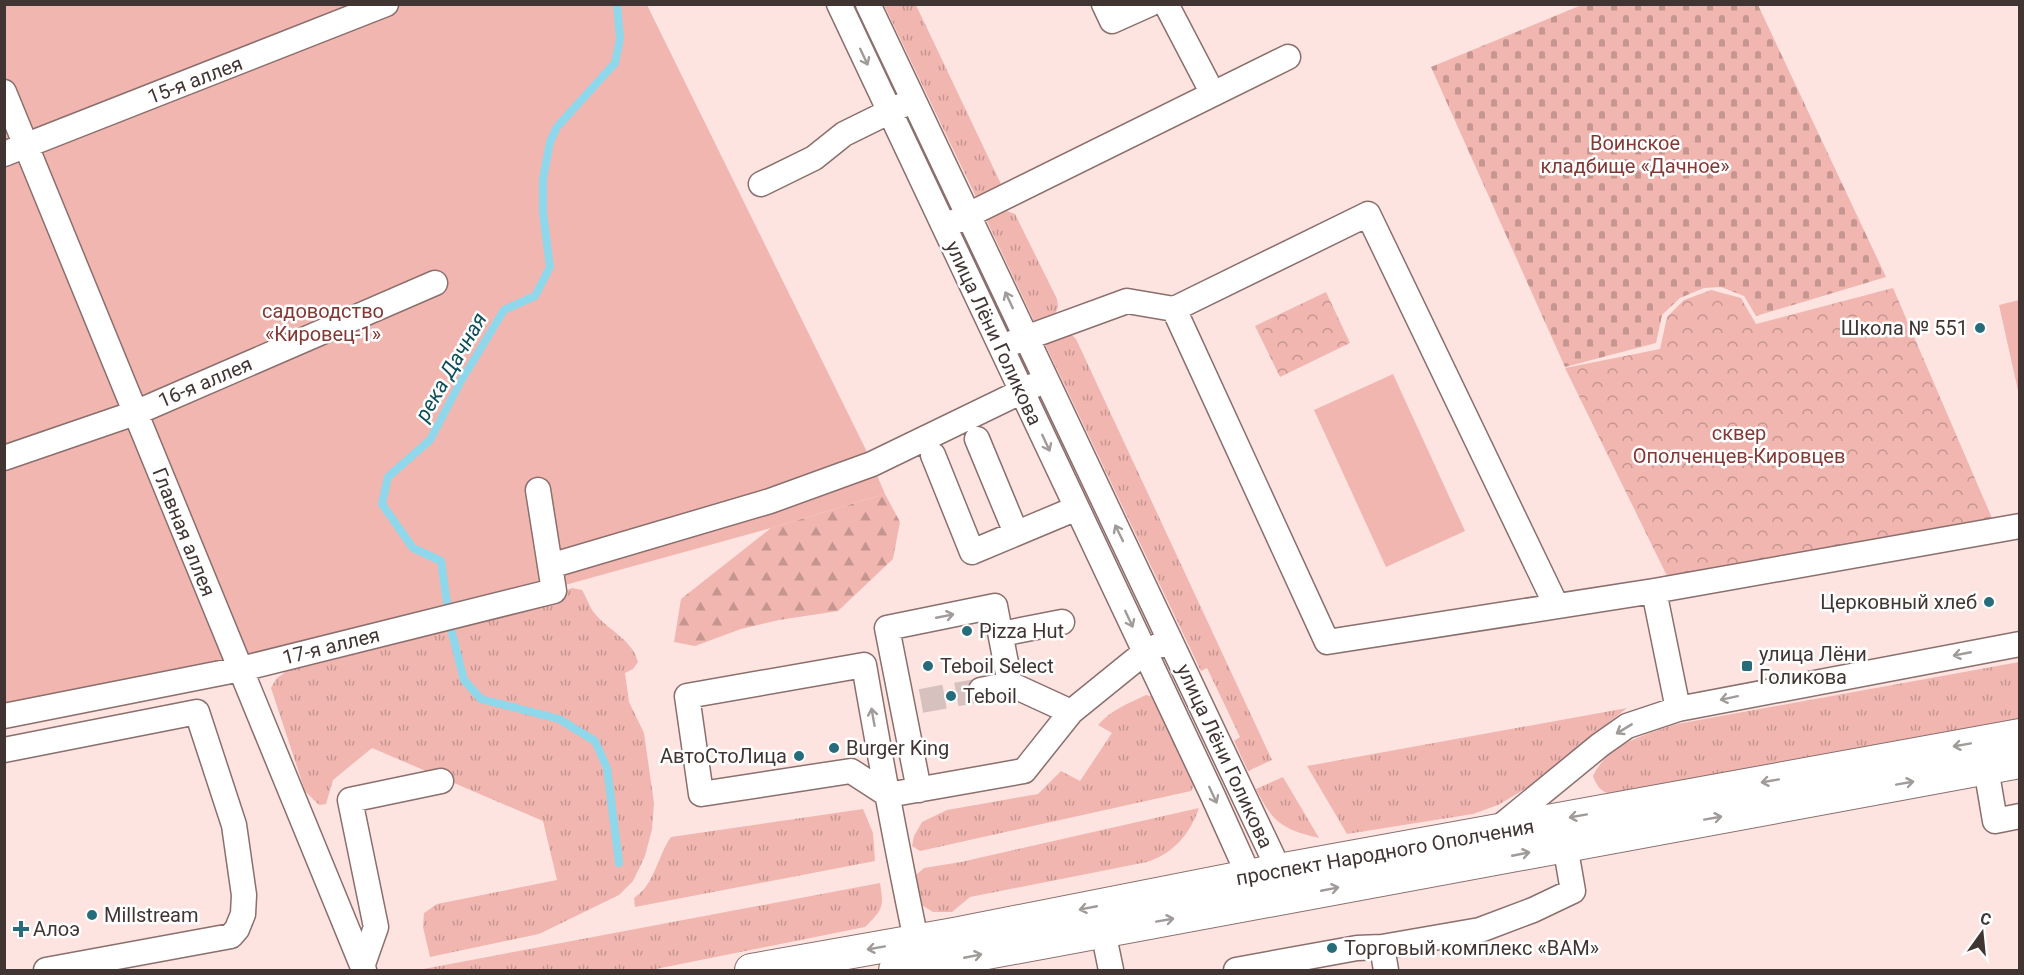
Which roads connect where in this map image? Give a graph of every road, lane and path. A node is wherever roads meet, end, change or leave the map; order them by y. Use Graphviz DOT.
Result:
graph roads {
  1 [pos="386,4"];
  2 [pos="839,4"];
  3 [pos="868,4"];
  4 [pos="1104,4"];
  5 [pos="1150,4"];
  6 [pos="1166,4"];
  7 [pos="1288,57"];
  8 [pos="4,92"];
  9 [pos="1213,94"];
  10 [pos="913,100"];
  11 [pos="890,112"];
  12 [pos="16,150"];
  13 [pos="760,184"];
  14 [pos="968,215"];
  15 [pos="944,227"];
  16 [pos="435,283"];
  17 [pos="1174,309"];
  18 [pos="1026,337"];
  19 [pos="1001,348"];
  20 [pos="1046,381"];
  21 [pos="1021,391"];
  22 [pos="135,412"];
  23 [pos="977,438"];
  24 [pos="933,455"];
  25 [pos="4,458"];
  26 [pos="538,490"];
  27 [pos="1077,508"];
  28 [pos="2019,526"];
  29 [pos="1016,533"];
  30 [pos="550,566"];
  31 [pos="1654,591"];
  32 [pos="1556,605"];
  33 [pos="1062,622"];
  34 [pos="1001,634"];
  35 [pos="1170,640"];
  36 [pos="2019,644"];
  37 [pos="1145,652"];
  38 [pos="241,669"];
  39 [pos="1010,684"];
  40 [pos="981,690"];
  41 [pos="1678,709"];
  42 [pos="1071,712"];
  43 [pos="4,716"];
  44 [pos="2019,735"];
  45 [pos="4,750"];
  46 [pos="2019,762"];
  47 [pos="1986,768"];
  48 [pos="441,781"];
  49 [pos="919,790"];
  50 [pos="888,795"];
  51 [pos="2019,816"];
  52 [pos="1494,832"];
  53 [pos="1565,846"];
  54 [pos="1280,870"];
  55 [pos="1249,876"];
  56 [pos="1272,901"];
  57 [pos="1103,931"];
  58 [pos="916,940"];
  59 [pos="1384,959"];
  60 [pos="94,966"];
  61 [pos="364,968"];
  62 [pos="46,970"];
  63 [pos="751,970"];
  64 [pos="895,970"];
  65 [pos="1111,970"];
  66 [pos="1236,970"];
  1 -- 12 [label="street, 15-я аллея"];
  2 -- 11 [label="street, улица Лёни Голикова, one-way"];
  3 -- 10 [label="street, улица Лёни Голикова"];
  4 -- 5 [label="street"];
  6 -- 9 [label="street"];
  7 -- 9 [label="street"];
  8 -- 12 [label="street, Главная аллея"];
  9 -- 14 [label="street"];
  10 -- 11 [label="street"];
  10 -- 14 [label="street, улица Лёни Голикова"];
  11 -- 13 [label="street"];
  11 -- 15 [label="street, улица Лёни Голикова"];
  12 -- 22 [label="street, Главная аллея"];
  14 -- 15 [label="street"];
  18 -- 14 [label="street, улица Лёни Голикова, one-way"];
  15 -- 19 [label="street, улица Лёни Голикова"];
  16 -- 22 [label="street, 16-я аллея"];
  17 -- 18 [label="street"];
  17 -- 32 [label="street"];
  17 -- 32 [label="street"];
  18 -- 19 [label="street"];
  18 -- 20 [label="street, улица Лёни Голикова"];
  19 -- 21 [label="street, улица Лёни Голикова"];
  20 -- 21 [label="street"];
  35 -- 20 [label="street, улица Лёни Голикова, one-way"];
  21 -- 27 [label="street, улица Лёни Голикова, one-way"];
  21 -- 30 [label="street"];
  22 -- 25 [label="street, 16-я аллея"];
  22 -- 38 [label="street, Главная аллея"];
  23 -- 29 [label="street"];
  24 -- 29 [label="street"];
  26 -- 30 [label="street, 17-я аллея"];
  27 -- 29 [label="street"];
  27 -- 37 [label="street, улица Лёни Голикова, one-way"];
  28 -- 31 [label="street"];
  30 -- 38 [label="street, 17-я аллея"];
  31 -- 32 [label="street"];
  31 -- 41 [label="street"];
  33 -- 34 [label="street"];
  34 -- 39 [label="street"];
  49 -- 34 [label="street, one-way"];
  35 -- 37 [label="street"];
  35 -- 54 [label="street, улица Лёни Голикова"];
  36 -- 41 [label="street, one-way"];
  37 -- 42 [label="street"];
  37 -- 55 [label="street, улица Лёни Голикова, one-way"];
  38 -- 43 [label="street, 17-я аллея"];
  38 -- 61 [label="street, Главная аллея"];
  39 -- 40 [label="street"];
  39 -- 42 [label="street"];
  41 -- 52 [label="street, one-way"];
  42 -- 49 [label="street"];
  44 -- 52 [label="main road, проспект Народного Ополчения, one-way"];
  45 -- 60 [label="street"];
  46 -- 47 [label="main road, проспект Народного Ополчения"];
  47 -- 51 [label="street"];
  53 -- 47 [label="main road, проспект Народного Ополчения, one-way"];
  48 -- 61 [label="street"];
  49 -- 50 [label="street"];
  50 -- 50 [label="street, one-way"];
  50 -- 58 [label="street"];
  52 -- 54 [label="main road, проспект Народного Ополчения"];
  56 -- 53 [label="main road, проспект Народного Ополчения, one-way"];
  53 -- 59 [label="street"];
  54 -- 55 [label="main road, проспект Народного Ополчения"];
  54 -- 56 [label="street, улица Лёни Голикова"];
  55 -- 56 [label="street, улица Лёни Голикова"];
  55 -- 58 [label="main road, проспект Народного Ополчения, one-way"];
  57 -- 56 [label="main road, проспект Народного Ополчения, one-way"];
  64 -- 57 [label="main road, проспект Народного Ополчения, one-way"];
  57 -- 65 [label="street"];
  58 -- 63 [label="main road, проспект Народного Ополчения, one-way"];
  59 -- 66 [label="street"];
  60 -- 62 [label="street"];
}
